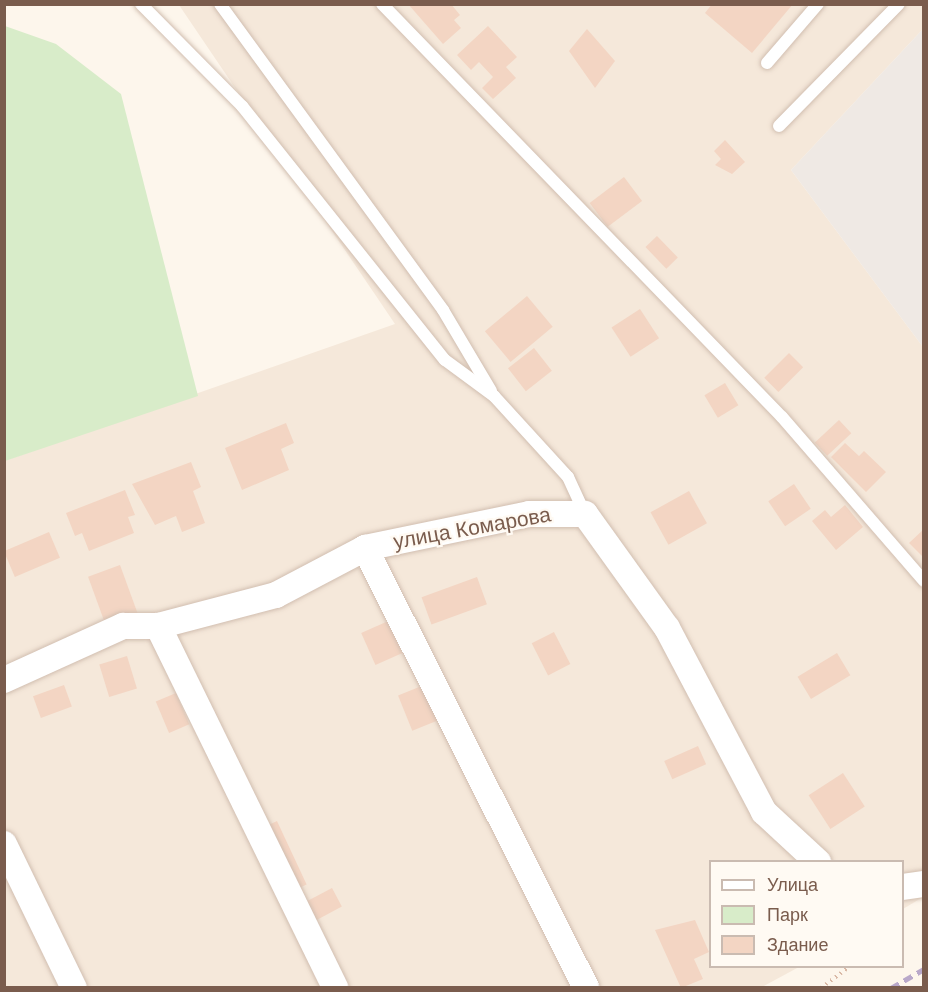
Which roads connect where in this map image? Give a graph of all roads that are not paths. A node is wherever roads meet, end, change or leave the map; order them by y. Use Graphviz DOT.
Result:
graph roads {
  1 [pos="141,4"];
  2 [pos="220,4"];
  3 [pos="382,4"];
  4 [pos="818,4"];
  5 [pos="899,4"];
  6 [pos="767,63"];
  7 [pos="779,126"];
  8 [pos="494,396"];
  9 [pos="585,514"];
  10 [pos="365,548"];
  11 [pos="924,581"];
  12 [pos="158,626"];
  13 [pos="4,680"];
  14 [pos="4,844"];
  15 [pos="817,860"];
  16 [pos="924,884"];
  17 [pos="904,887"];
  18 [pos="74,987"];
  19 [pos="335,987"];
  20 [pos="586,987"];
  1 -- 8 [label="lane"];
  2 -- 8 [label="lane"];
  3 -- 11 [label="lane"];
  4 -- 6 [label="lane"];
  5 -- 7 [label="lane"];
  8 -- 9 [label="lane"];
  9 -- 10 [label="street, улица Комарова"];
  9 -- 15 [label="street"];
  10 -- 12 [label="street, улица Комарова"];
  10 -- 20 [label="street"];
  12 -- 13 [label="street, улица Комарова"];
  12 -- 19 [label="street"];
  14 -- 18 [label="street"];
  16 -- 17 [label="street"];
}
